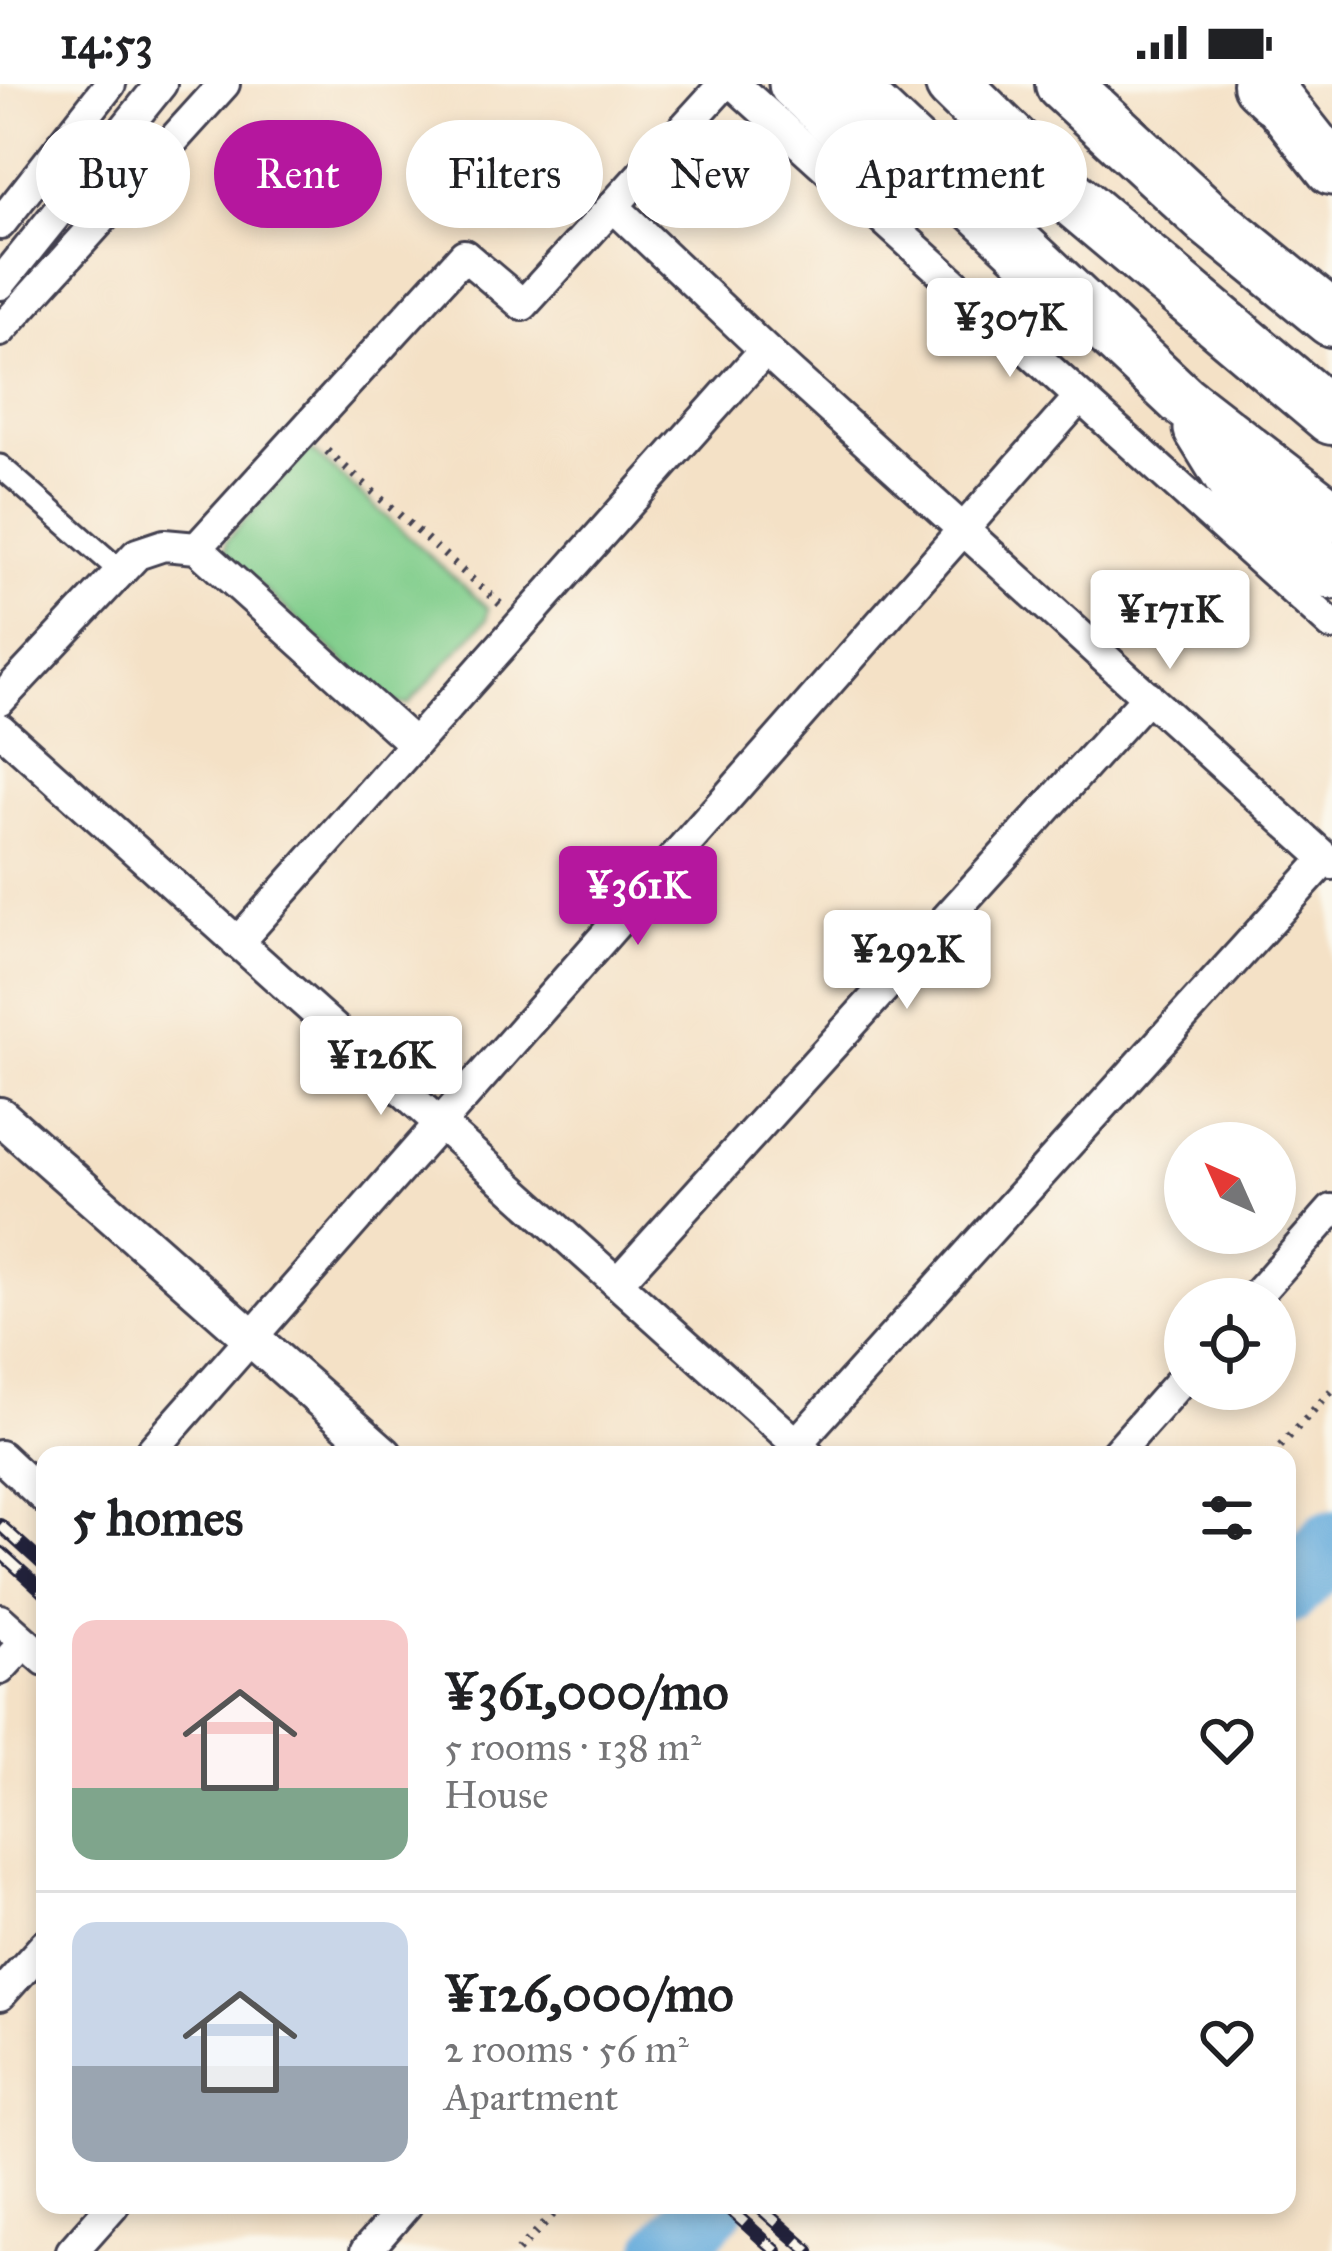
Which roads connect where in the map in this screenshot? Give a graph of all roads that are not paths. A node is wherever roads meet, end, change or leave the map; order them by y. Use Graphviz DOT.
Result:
graph roads {
  1 [pos="110,84"];
  2 [pos="160,84"];
  3 [pos="224,84"];
  4 [pos="724,84"];
  5 [pos="734,84"];
  6 [pos="795,84"];
  7 [pos="848,84"];
  8 [pos="952,84"];
  9 [pos="1063,84"];
  10 [pos="1267,88"];
  11 [pos="1332,169"];
  12 [pos="614,206"];
  13 [pos="3,212"];
  14 [pos="1037,268"];
  15 [pos="0,284"];
  16 [pos="1332,319"];
  17 [pos="0,332"];
  18 [pos="765,350"];
  19 [pos="1079,398"];
  20 [pos="1182,400"];
  21 [pos="1332,417"];
  22 [pos="0,466"];
  23 [pos="1332,516"];
  24 [pos="965,527"];
  25 [pos="196,548"];
  26 [pos="118,569"];
  27 [pos="1332,573"];
  28 [pos="1332,625"];
  29 [pos="1148,696"];
  30 [pos="0,700"];
  31 [pos="0,729"];
  32 [pos="415,744"];
  33 [pos="1329,861"];
  34 [pos="237,943"];
  35 [pos="0,1116"];
  36 [pos="438,1125"];
  37 [pos="1332,1210"];
  38 [pos="1272,1278"];
  39 [pos="617,1283"];
  40 [pos="251,1337"];
  41 [pos="1164,1400"];
  42 [pos="156,1446"];
  43 [pos="374,1446"];
  44 [pos="799,1446"];
  45 [pos="805,1446"];
  46 [pos="1123,1446"];
  47 [pos="0,1456"];
  48 [pos="36,1490"];
  49 [pos="0,1620"];
  50 [pos="35,1651"];
  51 [pos="0,1669"];
  52 [pos="36,1955"];
  53 [pos="0,1995"];
  54 [pos="104,2214"];
  55 [pos="398,2214"];
  56 [pos="72,2251"];
  57 [pos="366,2251"];
  1 -- 13 [label="street"];
  2 -- 15 [label="street"];
  3 -- 17 [label="street"];
  4 -- 12 [label="street"];
  5 -- 19 [label="street"];
  6 -- 14 [label="highway"];
  7 -- 14 [label="highway"];
  8 -- 21 [label="highway"];
  9 -- 16 [label="highway"];
  10 -- 11 [label="highway"];
  12 -- 18 [label="street"];
  12 -- 25 [label="street"];
  14 -- 20 [label="highway"];
  18 -- 24 [label="street"];
  18 -- 32 [label="street"];
  19 -- 24 [label="street"];
  19 -- 28 [label="street"];
  20 -- 23 [label="highway"];
  20 -- 27 [label="highway"];
  22 -- 26 [label="street"];
  24 -- 29 [label="street"];
  24 -- 36 [label="street"];
  25 -- 26 [label="street"];
  25 -- 32 [label="street"];
  26 -- 30 [label="street"];
  29 -- 33 [label="street"];
  29 -- 39 [label="street"];
  31 -- 34 [label="street"];
  32 -- 34 [label="street"];
  33 -- 45 [label="street"];
  34 -- 36 [label="street"];
  35 -- 40 [label="street"];
  36 -- 39 [label="street"];
  36 -- 40 [label="street"];
  37 -- 38 [label="street"];
  39 -- 44 [label="street"];
  40 -- 42 [label="street"];
  40 -- 43 [label="street"];
  41 -- 46 [label="street"];
  47 -- 48 [label="street"];
  49 -- 50 [label="street"];
  50 -- 51 [label="street"];
  52 -- 53 [label="street"];
  54 -- 56 [label="street"];
  55 -- 57 [label="street"];
}
